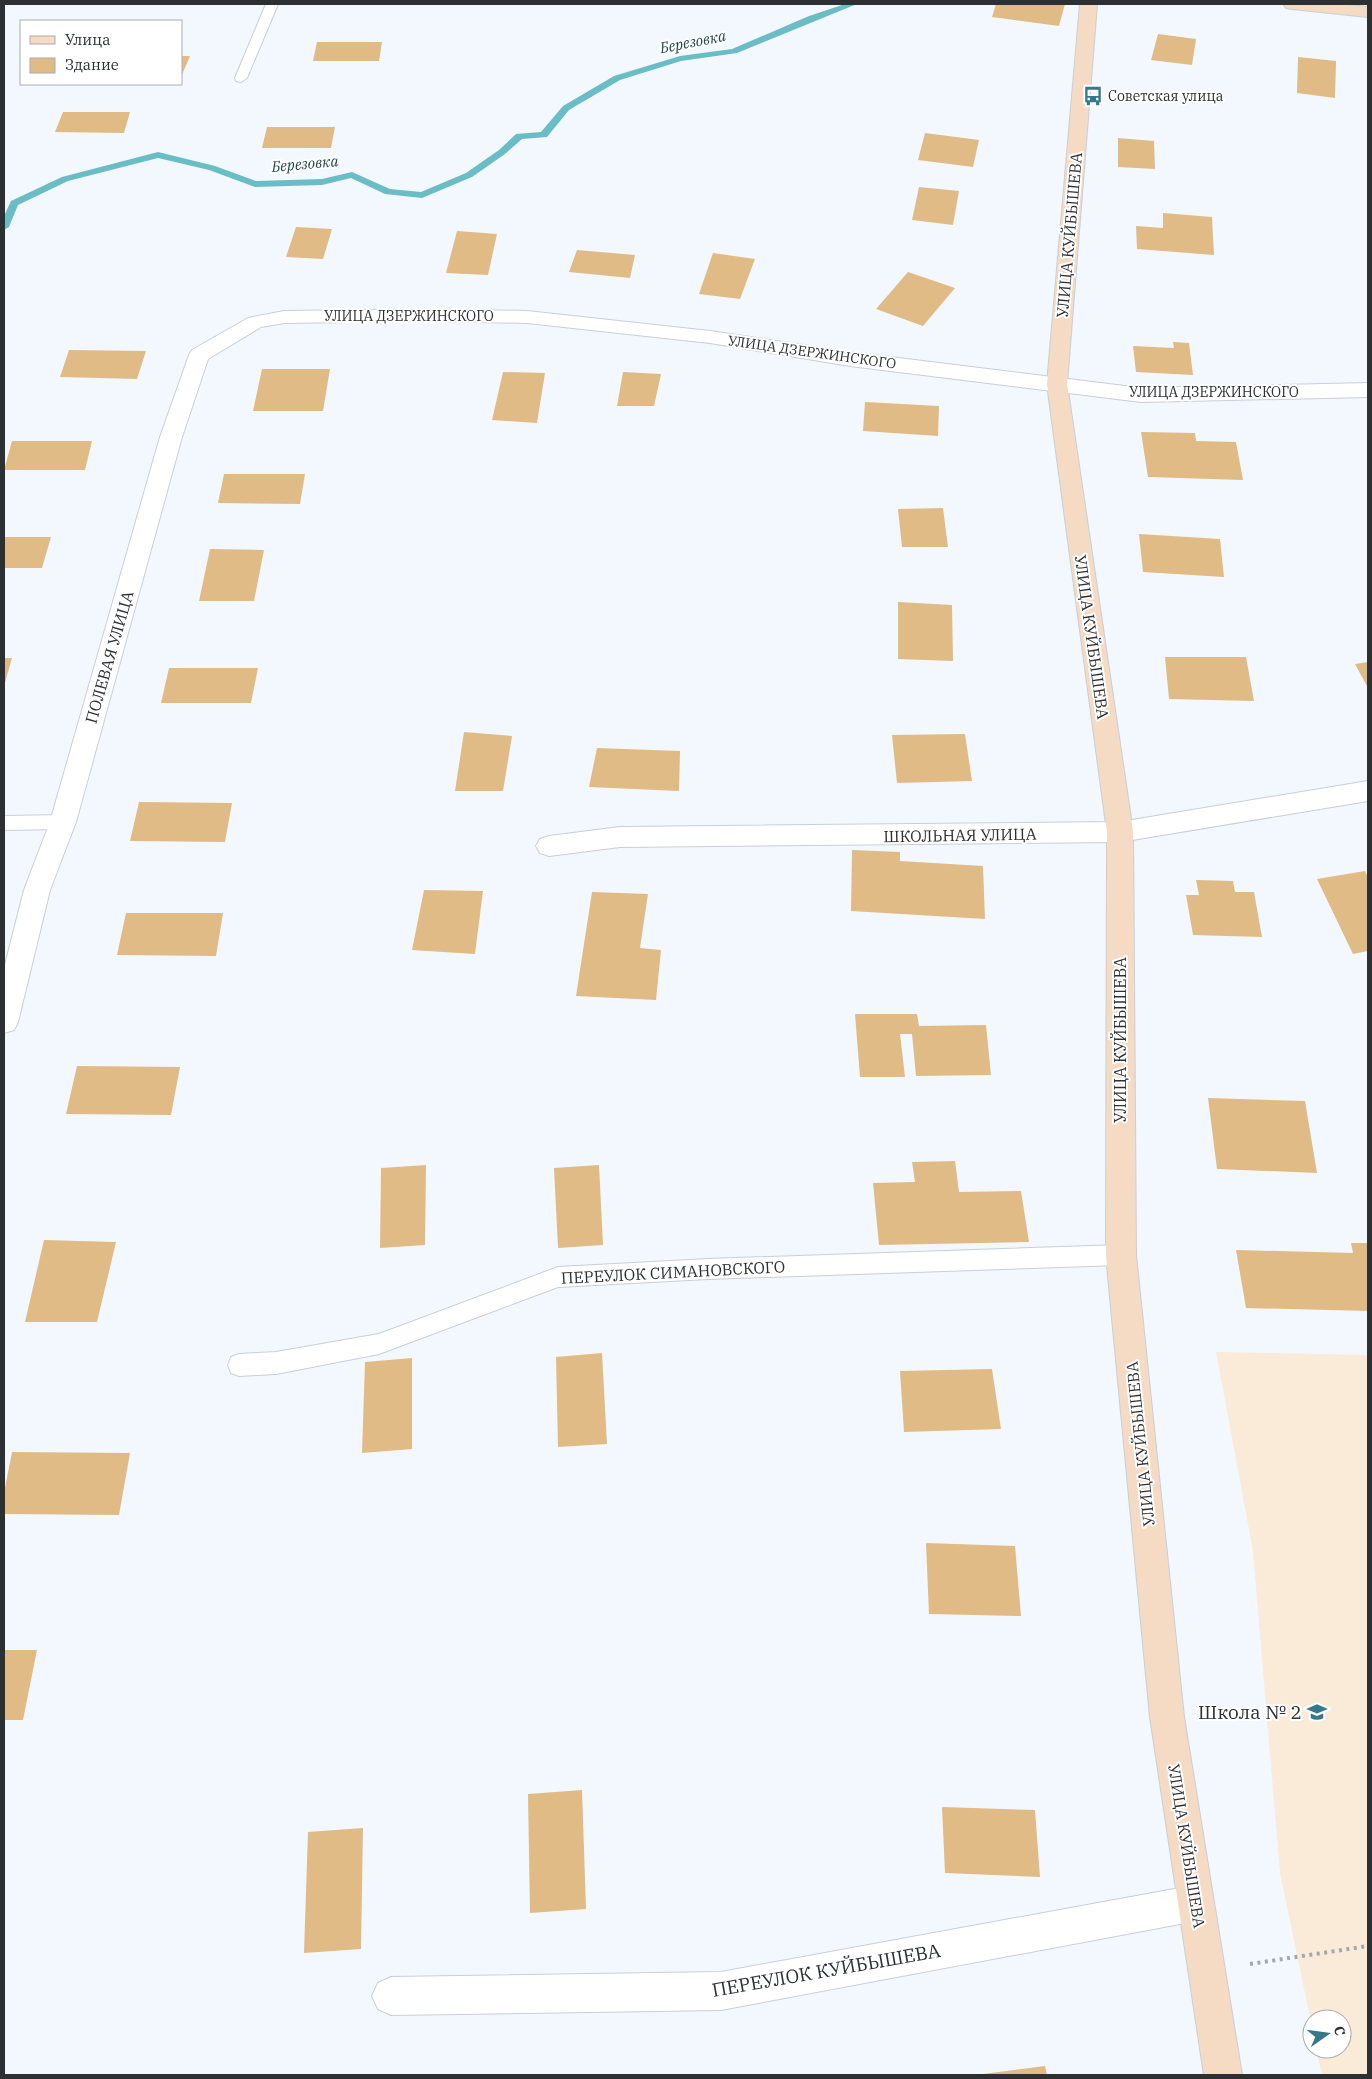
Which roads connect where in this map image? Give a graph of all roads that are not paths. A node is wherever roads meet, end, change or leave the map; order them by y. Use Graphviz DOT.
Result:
graph roads {
  1 [pos="272,4"];
  2 [pos="1088,4"];
  3 [pos="1292,4"];
  4 [pos="1368,12"];
  5 [pos="241,78"];
  6 [pos="255,322"];
  7 [pos="1057,384"];
  8 [pos="1368,390"];
  9 [pos="1368,791"];
  10 [pos="63,822"];
  11 [pos="4,823"];
  12 [pos="1120,832"];
  13 [pos="549,846"];
  14 [pos="4,1022"];
  15 [pos="1121,1255"];
  16 [pos="239,1365"];
  17 [pos="1196,1903"];
  18 [pos="391,1996"];
  19 [pos="1223,2075"];
  1 -- 5 [label="lane"];
  2 -- 7 [label="street, УЛИЦА КУЙБЫШЕВА"];
  3 -- 4 [label="street"];
  6 -- 7 [label="street, УЛИЦА ДЗЕРЖИНСКОГО"];
  6 -- 10 [label="street, ПОЛЕВАЯ УЛИЦА"];
  7 -- 8 [label="street, УЛИЦА ДЗЕРЖИНСКОГО"];
  7 -- 12 [label="street, УЛИЦА КУЙБЫШЕВА"];
  9 -- 12 [label="street, ШКОЛЬНАЯ УЛИЦА"];
  10 -- 11 [label="lane"];
  10 -- 14 [label="street, ПОЛЕВАЯ УЛИЦА"];
  12 -- 13 [label="street, ШКОЛЬНАЯ УЛИЦА"];
  12 -- 15 [label="street, УЛИЦА КУЙБЫШЕВА"];
  15 -- 16 [label="lane, ПЕРЕУЛОК СИМАНОВСКОГО"];
  15 -- 17 [label="street, УЛИЦА КУЙБЫШЕВА"];
  17 -- 18 [label="street, ПЕРЕУЛОК КУЙБЫШЕВА"];
  17 -- 19 [label="street, УЛИЦА КУЙБЫШЕВА"];
}
